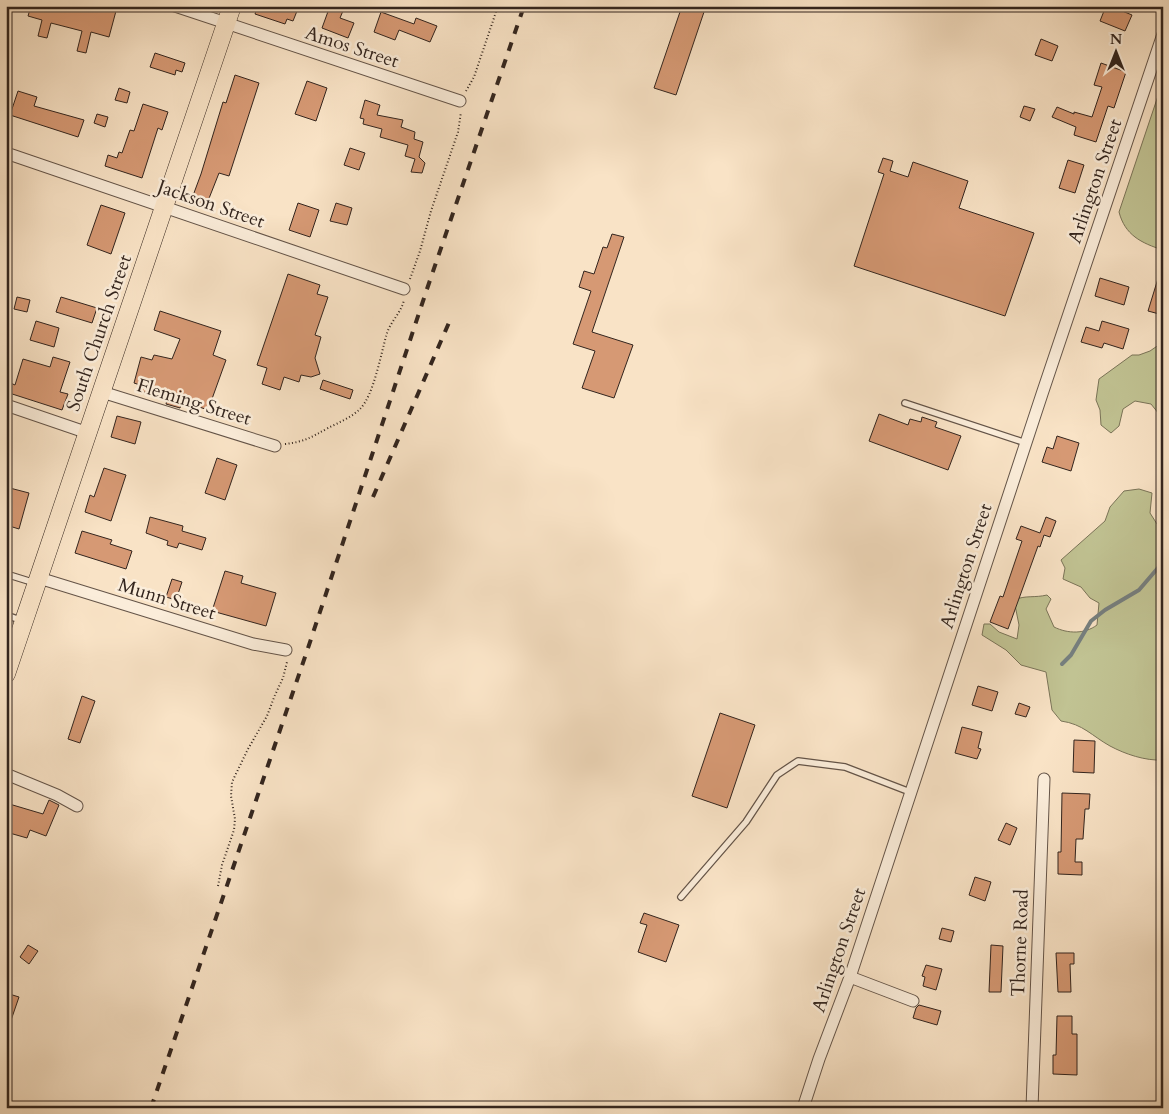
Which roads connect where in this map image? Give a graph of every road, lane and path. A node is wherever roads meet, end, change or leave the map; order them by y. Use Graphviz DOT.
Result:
graph roads {
  1 [pos="175,6"];
  2 [pos="232,6"];
  3 [pos="498,6"];
  4 [pos="226,24"];
  5 [pos="1163,34"];
  6 [pos="460,101"];
  7 [pos="6,154"];
  8 [pos="164,206"];
  9 [pos="404,289"];
  10 [pos="102,392"];
  11 [pos="905,403"];
  12 [pos="6,405"];
  13 [pos="88,433"];
  14 [pos="1026,443"];
  15 [pos="276,446"];
  16 [pos="6,574"];
  17 [pos="38,581"];
  18 [pos="6,614"];
  19 [pos="24,622"];
  20 [pos="286,650"];
  21 [pos="6,674"];
  22 [pos="6,774"];
  23 [pos="1044,779"];
  24 [pos="910,792"];
  25 [pos="77,806"];
  26 [pos="218,886"];
  27 [pos="681,897"];
  28 [pos="850,977"];
  29 [pos="913,1001"];
  30 [pos="803,1108"];
  31 [pos="1032,1108"];
  1 -- 4 [label="street, Amos Street"];
  2 -- 4 [label="main road, South Church Street"];
  3 -- 6 [label="path"];
  4 -- 6 [label="street, Amos Street"];
  4 -- 8 [label="main road, South Church Street"];
  5 -- 14 [label="street, Arlington Street"];
  6 -- 9 [label="path"];
  7 -- 8 [label="street, Jackson Street"];
  8 -- 9 [label="street, Jackson Street"];
  8 -- 10 [label="main road, South Church Street"];
  9 -- 15 [label="path"];
  10 -- 13 [label="main road, South Church Street"];
  10 -- 15 [label="street, Fleming Street"];
  11 -- 14 [label="lane"];
  12 -- 13 [label="street"];
  13 -- 17 [label="main road, South Church Street"];
  14 -- 24 [label="street, Arlington Street"];
  16 -- 17 [label="lane"];
  17 -- 19 [label="main road, South Church Street"];
  17 -- 20 [label="street, Munn Street"];
  18 -- 19 [label="lane"];
  19 -- 21 [label="main road, South Church Street"];
  20 -- 26 [label="path"];
  22 -- 25 [label="street"];
  23 -- 31 [label="street, Thorne Road"];
  24 -- 27 [label="lane"];
  24 -- 28 [label="street, Arlington Street"];
  28 -- 29 [label="street"];
  28 -- 30 [label="street, Arlington Street"];
}
